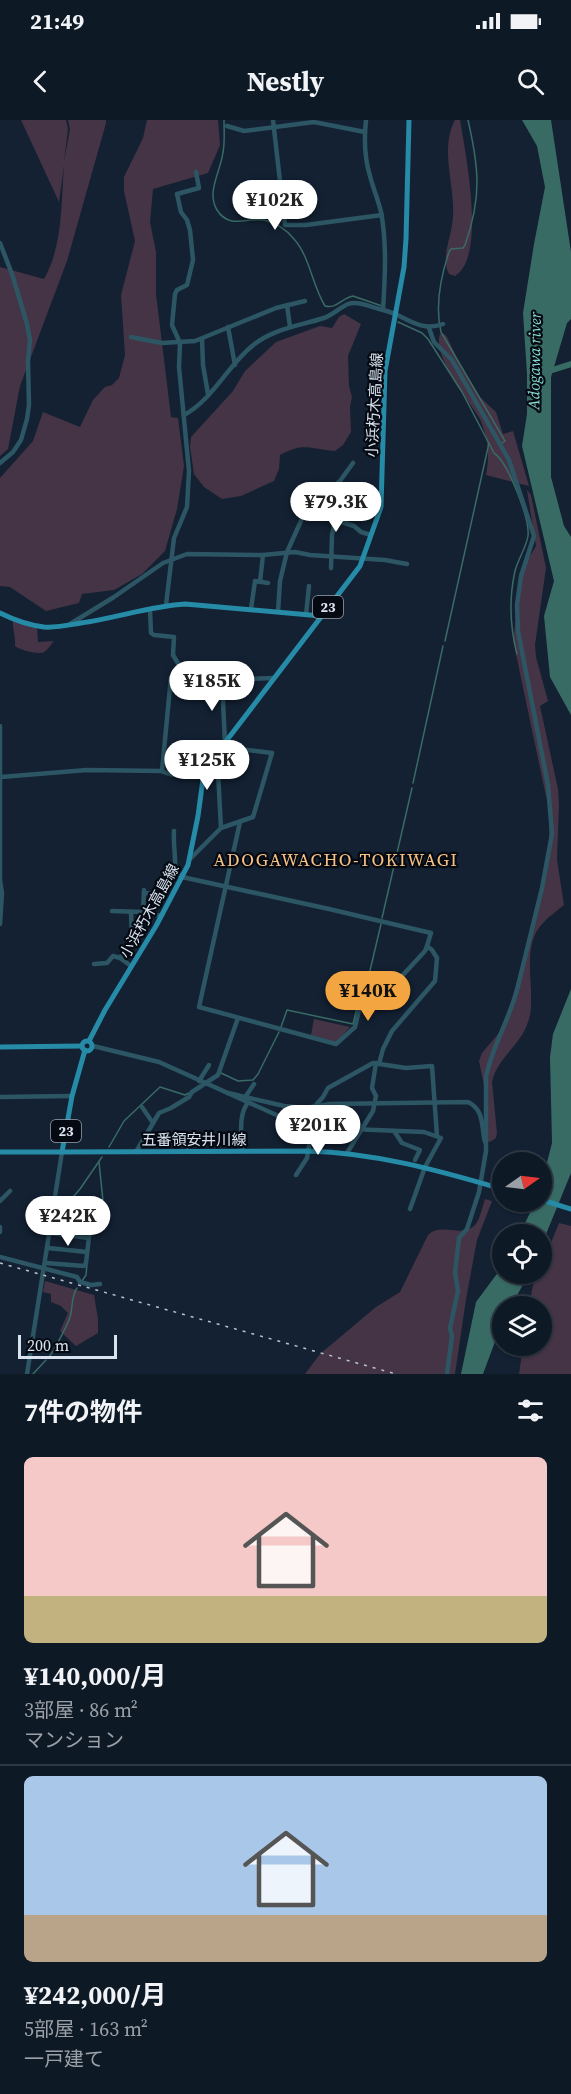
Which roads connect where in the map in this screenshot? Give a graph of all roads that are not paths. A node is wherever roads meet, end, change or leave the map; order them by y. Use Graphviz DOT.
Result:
graph roads {
  1 [pos="273,120"];
  2 [pos="366,120"];
  3 [pos="409,120"];
  4 [pos="227,126"];
  5 [pos="273,128"];
  6 [pos="365,132"];
  7 [pos="196,172"];
  8 [pos="382,215"];
  9 [pos="0,243"];
  10 [pos="305,301"];
  11 [pos="287,305"];
  12 [pos="383,310"];
  13 [pos="395,315"];
  14 [pos="443,324"];
  15 [pos="228,327"];
  16 [pos="290,327"];
  17 [pos="429,328"];
  18 [pos="131,337"];
  19 [pos="202,339"];
  20 [pos="180,343"];
  21 [pos="235,364"];
  22 [pos="208,394"];
  23 [pos="183,416"];
  24 [pos="0,463"];
  25 [pos="353,463"];
  26 [pos="306,511"];
  27 [pos="335,521"];
  28 [pos="371,535"];
  29 [pos="287,552"];
  30 [pos="263,555"];
  31 [pos="332,556"];
  32 [pos="363,558"];
  33 [pos="172,559"];
  34 [pos="406,564"];
  35 [pos="332,568"];
  36 [pos="260,582"];
  37 [pos="268,583"];
  38 [pos="309,586"];
  39 [pos="166,605"];
  40 [pos="251,609"];
  41 [pos="150,610"];
  42 [pos="278,612"];
  43 [pos="0,614"];
  44 [pos="306,615"];
  45 [pos="321,616"];
  46 [pos="68,625"];
  47 [pos="176,678"];
  48 [pos="273,678"];
  49 [pos="222,680"];
  50 [pos="0,726"];
  51 [pos="224,745"];
  52 [pos="217,753"];
  53 [pos="162,771"];
  54 [pos="206,772"];
  55 [pos="1,777"];
  56 [pos="240,822"];
  57 [pos="221,828"];
  58 [pos="174,831"];
  59 [pos="190,859"];
  60 [pos="182,878"];
  61 [pos="225,887"];
  62 [pos="155,894"];
  63 [pos="112,911"];
  64 [pos="131,912"];
  65 [pos="143,912"];
  66 [pos="161,916"];
  67 [pos="0,924"];
  68 [pos="427,946"];
  69 [pos="120,958"];
  70 [pos="94,964"];
  71 [pos="131,966"];
  72 [pos="238,1018"];
  73 [pos="91,1043"];
  74 [pos="0,1047"];
  75 [pos="84,1048"];
  76 [pos="378,1064"];
  77 [pos="209,1065"];
  78 [pos="199,1081"];
  79 [pos="206,1084"];
  80 [pos="254,1084"];
  81 [pos="226,1093"];
  82 [pos="0,1096"];
  83 [pos="72,1096"];
  84 [pos="246,1096"];
  85 [pos="434,1101"];
  86 [pos="376,1103"];
  87 [pos="247,1104"];
  88 [pos="142,1107"];
  89 [pos="314,1107"];
  90 [pos="153,1123"];
  91 [pos="312,1128"];
  92 [pos="363,1129"];
  93 [pos="394,1131"];
  94 [pos="146,1135"];
  95 [pos="437,1136"];
  96 [pos="487,1148"];
  97 [pos="187,1151"];
  98 [pos="242,1151"];
  99 [pos="308,1151"];
  100 [pos="0,1152"];
  101 [pos="62,1152"];
  102 [pos="136,1152"];
  103 [pos="347,1153"];
  104 [pos="415,1160"];
  105 [pos="428,1168"];
  106 [pos="296,1175"];
  107 [pos="481,1183"];
  108 [pos="492,1186"];
  109 [pos="10,1191"];
  110 [pos="0,1201"];
  111 [pos="552,1203"];
  112 [pos="410,1209"];
  113 [pos="571,1209"];
  114 [pos="51,1225"];
  115 [pos="0,1227"];
  116 [pos="0,1232"];
  117 [pos="50,1233"];
  118 [pos="89,1238"];
  119 [pos="48,1248"];
  120 [pos="87,1252"];
  121 [pos="0,1257"];
  122 [pos="46,1263"];
  123 [pos="45,1269"];
  124 [pos="100,1284"];
  125 [pos="27,1374"];
  126 [pos="447,1374"];
  1 -- 5 [label="street"];
  2 -- 6 [label="street"];
  3 -- 13 [label="main road, 小浜朽木高島線 / 23"];
  4 -- 5 [label="street"];
  5 -- 6 [label="street"];
  5 -- 8 [label="street"];
  6 -- 8 [label="street"];
  7 -- 20 [label="street"];
  8 -- 12 [label="street"];
  9 -- 24 [label="street"];
  10 -- 11 [label="street"];
  11 -- 15 [label="street"];
  11 -- 16 [label="street"];
  12 -- 13 [label="street"];
  12 -- 16 [label="street"];
  13 -- 17 [label="street"];
  13 -- 28 [label="main road, 小浜朽木高島線 / 23"];
  14 -- 17 [label="street"];
  15 -- 19 [label="street"];
  15 -- 21 [label="street"];
  16 -- 21 [label="street"];
  17 -- 96 [label="street"];
  18 -- 20 [label="street"];
  19 -- 20 [label="street"];
  19 -- 22 [label="street"];
  20 -- 23 [label="street"];
  21 -- 22 [label="street"];
  22 -- 23 [label="street"];
  23 -- 33 [label="street"];
  25 -- 26 [label="street"];
  26 -- 27 [label="street"];
  26 -- 29 [label="street"];
  27 -- 28 [label="street"];
  27 -- 31 [label="street"];
  28 -- 32 [label="main road, 小浜朽木高島線 / 23"];
  29 -- 30 [label="street"];
  29 -- 31 [label="street"];
  29 -- 42 [label="street"];
  30 -- 33 [label="street"];
  30 -- 36 [label="street"];
  31 -- 32 [label="street"];
  31 -- 35 [label="street"];
  32 -- 34 [label="street"];
  32 -- 45 [label="main road, 小浜朽木高島線 / 23"];
  33 -- 39 [label="street"];
  33 -- 46 [label="street"];
  36 -- 37 [label="street"];
  36 -- 40 [label="street"];
  38 -- 44 [label="street"];
  39 -- 40 [label="main road"];
  39 -- 41 [label="main road"];
  40 -- 42 [label="main road"];
  41 -- 46 [label="main road"];
  41 -- 47 [label="street"];
  42 -- 44 [label="main road"];
  43 -- 46 [label="main road"];
  44 -- 45 [label="main road"];
  45 -- 48 [label="main road, 小浜朽木高島線 / 23"];
  47 -- 49 [label="street"];
  47 -- 53 [label="street"];
  48 -- 49 [label="street"];
  48 -- 51 [label="main road, 小浜朽木高島線 / 23"];
  49 -- 51 [label="street"];
  50 -- 55 [label="street"];
  51 -- 52 [label="main road, 小浜朽木高島線 / 23"];
  51 -- 56 [label="street"];
  52 -- 54 [label="main road, 小浜朽木高島線 / 23"];
  52 -- 57 [label="street"];
  53 -- 54 [label="street"];
  53 -- 55 [label="street"];
  54 -- 59 [label="main road, 小浜朽木高島線 / 23"];
  55 -- 67 [label="street"];
  56 -- 57 [label="street"];
  56 -- 61 [label="street"];
  57 -- 59 [label="street"];
  58 -- 60 [label="street"];
  59 -- 60 [label="main road, 小浜朽木高島線 / 23"];
  60 -- 61 [label="street"];
  60 -- 66 [label="main road, 小浜朽木高島線 / 23"];
  61 -- 68 [label="street"];
  61 -- 72 [label="street"];
  62 -- 65 [label="street"];
  63 -- 64 [label="street"];
  64 -- 65 [label="street"];
  64 -- 69 [label="street"];
  65 -- 66 [label="street"];
  66 -- 71 [label="main road, 小浜朽木高島線 / 23"];
  68 -- 72 [label="street"];
  68 -- 76 [label="street"];
  69 -- 70 [label="street"];
  69 -- 71 [label="street"];
  71 -- 73 [label="main road, 小浜朽木高島線 / 23"];
  72 -- 79 [label="street"];
  73 -- 75 [label="main road, 小浜朽木高島線 / 23"];
  73 -- 78 [label="street"];
  74 -- 75 [label="main road"];
  75 -- 83 [label="main road, 23"];
  76 -- 85 [label="street"];
  76 -- 86 [label="street"];
  76 -- 89 [label="street"];
  77 -- 78 [label="street"];
  78 -- 79 [label="street"];
  79 -- 81 [label="street"];
  79 -- 90 [label="street"];
  80 -- 84 [label="street"];
  81 -- 84 [label="street"];
  81 -- 87 [label="street"];
  82 -- 83 [label="street"];
  83 -- 101 [label="main road, 23"];
  84 -- 89 [label="street"];
  85 -- 86 [label="street"];
  85 -- 95 [label="street"];
  85 -- 96 [label="street"];
  86 -- 89 [label="street"];
  86 -- 92 [label="street"];
  87 -- 91 [label="street"];
  87 -- 98 [label="street"];
  88 -- 90 [label="street"];
  90 -- 94 [label="street"];
  91 -- 92 [label="street"];
  91 -- 99 [label="street"];
  92 -- 93 [label="street"];
  92 -- 103 [label="street"];
  93 -- 95 [label="street"];
  93 -- 104 [label="street"];
  94 -- 97 [label="street"];
  94 -- 102 [label="street"];
  95 -- 105 [label="street"];
  96 -- 107 [label="street"];
  97 -- 98 [label="main road, 五番領安井川線"];
  97 -- 102 [label="main road, 五番領安井川線"];
  98 -- 99 [label="main road, 五番領安井川線"];
  99 -- 103 [label="main road, 五番領安井川線"];
  99 -- 106 [label="street"];
  100 -- 101 [label="main road, 23"];
  101 -- 102 [label="main road, 五番領安井川線"];
  101 -- 114 [label="street"];
  103 -- 105 [label="main road, 五番領安井川線"];
  105 -- 107 [label="main road, 五番領安井川線"];
  105 -- 112 [label="street"];
  107 -- 108 [label="main road, 五番領安井川線"];
  107 -- 126 [label="street"];
  109 -- 110 [label="street"];
  111 -- 113 [label="main road"];
  114 -- 117 [label="street"];
  114 -- 118 [label="street"];
  115 -- 116 [label="street"];
  117 -- 118 [label="street"];
  117 -- 119 [label="street"];
  118 -- 120 [label="street"];
  119 -- 120 [label="street"];
  119 -- 122 [label="street"];
  120 -- 122 [label="street"];
  121 -- 123 [label="street"];
  122 -- 123 [label="street"];
  123 -- 124 [label="street"];
  123 -- 125 [label="street"];
}
